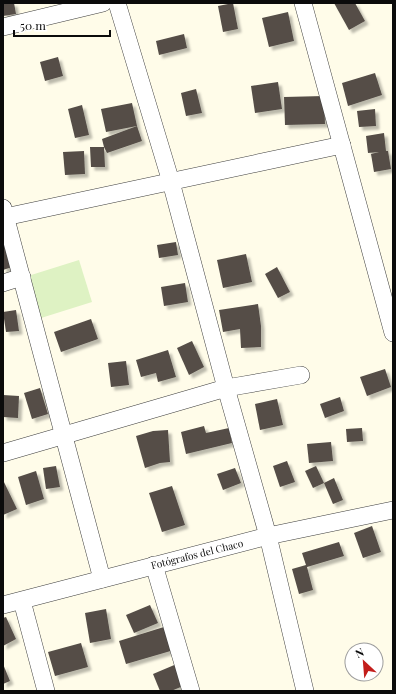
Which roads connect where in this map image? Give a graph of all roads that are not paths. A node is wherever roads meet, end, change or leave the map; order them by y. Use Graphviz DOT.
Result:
graph roads {
  1 [pos="103,3"];
  2 [pos="117,3"];
  3 [pos="303,3"];
  4 [pos="3,27"];
  5 [pos="342,145"];
  6 [pos="170,182"];
  7 [pos="4,213"];
  8 [pos="22,277"];
  9 [pos="3,283"];
  10 [pos="393,333"];
  11 [pos="301,375"];
  12 [pos="226,388"];
  13 [pos="64,435"];
  14 [pos="3,453"];
  15 [pos="393,510"];
  16 [pos="268,536"];
  17 [pos="154,565"];
  18 [pos="102,579"];
  19 [pos="22,601"];
  20 [pos="3,605"];
  21 [pos="46,691"];
  22 [pos="191,691"];
  23 [pos="305,691"];
  1 -- 4 [label="street"];
  2 -- 6 [label="street"];
  3 -- 5 [label="street"];
  5 -- 6 [label="street"];
  5 -- 10 [label="street"];
  6 -- 7 [label="street"];
  6 -- 12 [label="street"];
  7 -- 8 [label="street"];
  8 -- 9 [label="street"];
  8 -- 13 [label="street"];
  11 -- 12 [label="street"];
  12 -- 13 [label="street"];
  12 -- 16 [label="street"];
  13 -- 14 [label="street"];
  13 -- 18 [label="street"];
  15 -- 16 [label="street, Fotógrafos del Chaco"];
  16 -- 17 [label="street, Fotógrafos del Chaco"];
  16 -- 23 [label="street"];
  17 -- 18 [label="street, Fotógrafos del Chaco"];
  17 -- 22 [label="street"];
  18 -- 19 [label="street, Fotógrafos del Chaco"];
  19 -- 20 [label="street, Fotógrafos del Chaco"];
  19 -- 21 [label="street"];
}
